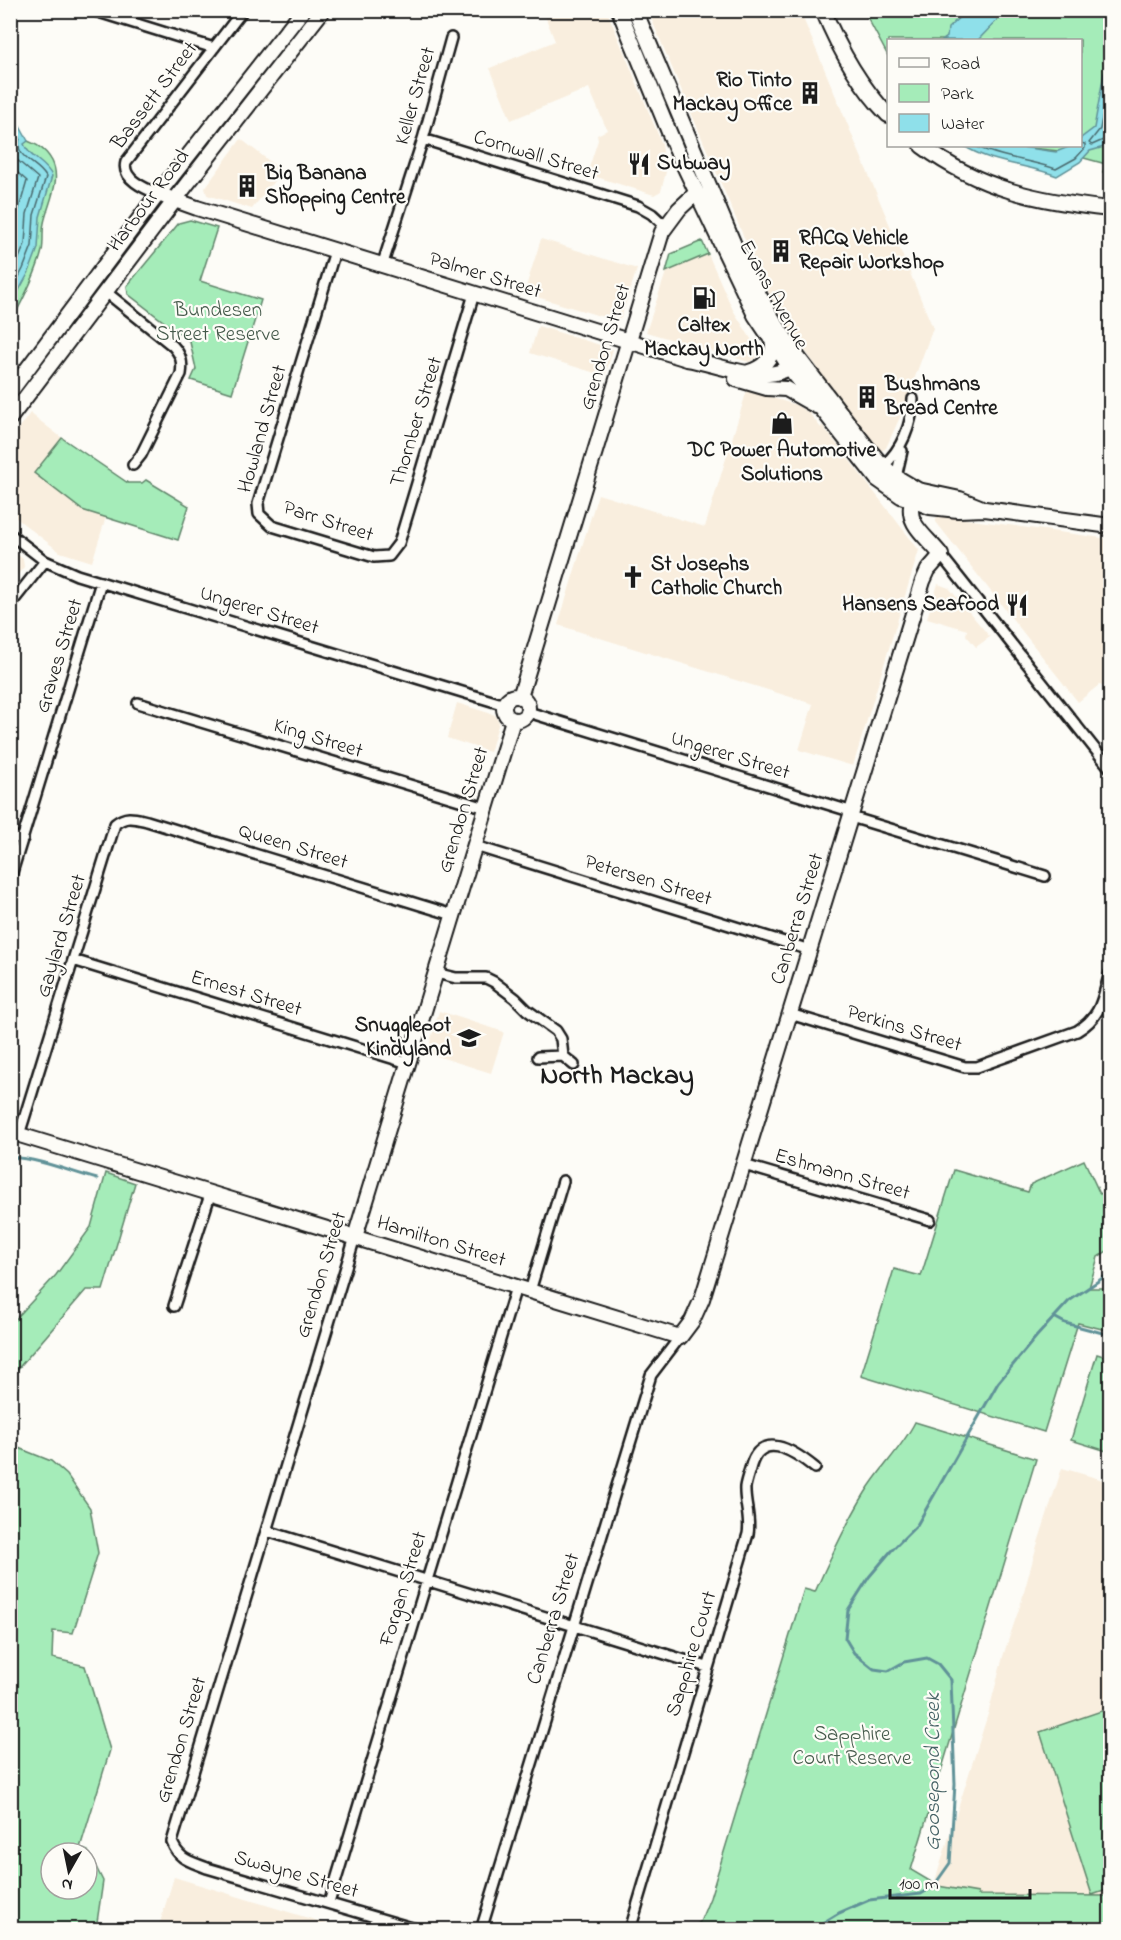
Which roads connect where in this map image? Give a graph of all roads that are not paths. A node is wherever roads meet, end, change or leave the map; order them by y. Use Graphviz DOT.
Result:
graph roads {
  1 [pos="92,10"];
  2 [pos="243,10"];
  3 [pos="303,10"];
  4 [pos="323,10"];
  5 [pos="619,10"];
  6 [pos="635,10"];
  7 [pos="823,10"];
  8 [pos="451,38"];
  9 [pos="214,48"];
  10 [pos="653,54"];
  11 [pos="639,59"];
  12 [pos="660,70"];
  13 [pos="646,76"];
  14 [pos="887,114"];
  15 [pos="423,139"];
  16 [pos="924,147"];
  17 [pos="696,192"];
  18 [pos="158,194"];
  19 [pos="175,200"];
  20 [pos="708,201"];
  21 [pos="1110,209"];
  22 [pos="669,221"];
  23 [pos="335,251"];
  24 [pos="382,266"];
  25 [pos="106,292"];
  26 [pos="474,294"];
  27 [pos="629,342"];
  28 [pos="773,344"];
  29 [pos="687,359"];
  30 [pos="797,367"];
  31 [pos="744,372"];
  32 [pos="777,388"];
  33 [pos="10,392"];
  34 [pos="913,399"];
  35 [pos="824,411"];
  36 [pos="10,418"];
  37 [pos="903,440"];
  38 [pos="133,465"];
  39 [pos="884,466"];
  40 [pos="896,483"];
  41 [pos="923,500"];
  42 [pos="259,514"];
  43 [pos="1110,526"];
  44 [pos="10,534"];
  45 [pos="942,555"];
  46 [pos="389,556"];
  47 [pos="45,561"];
  48 [pos="101,582"];
  49 [pos="10,604"];
  50 [pos="520,697"];
  51 [pos="138,703"];
  52 [pos="505,705"];
  53 [pos="528,712"];
  54 [pos="513,720"];
  55 [pos="1110,768"];
  56 [pos="486,808"];
  57 [pos="852,815"];
  58 [pos="121,819"];
  59 [pos="10,836"];
  60 [pos="23,839"];
  61 [pos="475,846"];
  62 [pos="1045,876"];
  63 [pos="10,879"];
  64 [pos="453,915"];
  65 [pos="810,950"];
  66 [pos="73,960"];
  67 [pos="436,973"];
  68 [pos="1110,973"];
  69 [pos="790,1014"];
  70 [pos="563,1056"];
  71 [pos="538,1057"];
  72 [pos="408,1063"];
  73 [pos="574,1065"];
  74 [pos="15,1133"];
  75 [pos="744,1165"];
  76 [pos="563,1181"];
  77 [pos="211,1192"];
  78 [pos="930,1220"];
  79 [pos="355,1237"];
  80 [pos="516,1287"];
  81 [pos="530,1291"];
  82 [pos="174,1306"];
  83 [pos="680,1337"];
  84 [pos="815,1468"];
  85 [pos="267,1531"];
  86 [pos="425,1582"];
  87 [pos="573,1627"];
  88 [pos="706,1667"];
  89 [pos="172,1842"];
  90 [pos="329,1903"];
  91 [pos="482,1926"];
  92 [pos="419,1929"];
  93 [pos="630,1929"];
  1 -- 9 [label="street"];
  2 -- 9 [label="street, Bassett Street"];
  3 -- 18 [label="street, Harbour Road"];
  4 -- 19 [label="street, Harbour Road"];
  5 -- 11 [label="street, Evans Avenue"];
  6 -- 10 [label="street, Evans Avenue"];
  7 -- 14 [label="street"];
  8 -- 15 [label="street, Keller Street"];
  9 -- 18 [label="street, Bassett Street"];
  10 -- 11 [label="street"];
  10 -- 12 [label="street, Evans Avenue"];
  11 -- 13 [label="street, Evans Avenue"];
  12 -- 13 [label="street"];
  12 -- 20 [label="street, Evans Avenue"];
  13 -- 17 [label="street, Evans Avenue"];
  15 -- 22 [label="street, Cornwall Street"];
  15 -- 24 [label="street, Keller Street"];
  16 -- 21 [label="street"];
  17 -- 20 [label="street, Evans Avenue"];
  17 -- 22 [label="street, Grendon Street"];
  18 -- 19 [label="street, Palmer Street"];
  18 -- 33 [label="street, Harbour Road"];
  19 -- 23 [label="street, Palmer Street"];
  19 -- 25 [label="street, Harbour Road"];
  20 -- 22 [label="street"];
  20 -- 28 [label="street, Evans Avenue"];
  20 -- 30 [label="street, Evans Avenue"];
  22 -- 27 [label="street, Grendon Street"];
  23 -- 24 [label="street, Palmer Street"];
  23 -- 42 [label="street, Howland Street"];
  24 -- 26 [label="street, Palmer Street"];
  25 -- 36 [label="street, Harbour Road"];
  25 -- 38 [label="street"];
  26 -- 27 [label="street, Palmer Street"];
  26 -- 46 [label="street, Thornber Street"];
  27 -- 29 [label="street, Palmer Street"];
  27 -- 50 [label="street, Grendon Street"];
  28 -- 30 [label="street, Evans Avenue"];
  28 -- 31 [label="street"];
  29 -- 31 [label="street, Palmer Street"];
  29 -- 32 [label="street"];
  30 -- 31 [label="street, Palmer Street"];
  30 -- 32 [label="street"];
  30 -- 35 [label="street, Evans Avenue"];
  30 -- 39 [label="street, Evans Avenue"];
  32 -- 35 [label="street"];
  34 -- 37 [label="street"];
  35 -- 40 [label="street, Evans Avenue"];
  37 -- 39 [label="street"];
  37 -- 40 [label="street"];
  39 -- 40 [label="street"];
  40 -- 41 [label="street, Evans Avenue"];
  40 -- 41 [label="street, Evans Avenue"];
  41 -- 43 [label="street"];
  41 -- 45 [label="street"];
  42 -- 46 [label="street, Parr Street"];
  44 -- 47 [label="street, Ungerer Street"];
  45 -- 55 [label="street"];
  45 -- 57 [label="street, Canberra Street"];
  47 -- 48 [label="street, Ungerer Street"];
  47 -- 49 [label="street"];
  48 -- 52 [label="street, Ungerer Street"];
  48 -- 60 [label="street, Graves Street"];
  50 -- 52 [label="street"];
  50 -- 53 [label="street"];
  51 -- 56 [label="street, King Street"];
  52 -- 54 [label="street"];
  53 -- 54 [label="street"];
  53 -- 57 [label="street, Ungerer Street"];
  54 -- 56 [label="street, Grendon Street"];
  56 -- 61 [label="street, Grendon Street"];
  57 -- 62 [label="street, Ungerer Street"];
  57 -- 65 [label="street, Canberra Street"];
  58 -- 64 [label="street, Queen Street"];
  58 -- 66 [label="street, Gaylard Street"];
  59 -- 60 [label="street"];
  60 -- 63 [label="street, Graves Street"];
  61 -- 64 [label="street, Grendon Street"];
  61 -- 65 [label="street, Petersen Street"];
  64 -- 67 [label="street, Grendon Street"];
  65 -- 69 [label="street, Canberra Street"];
  66 -- 72 [label="street, Ernest Street"];
  66 -- 74 [label="street, Gaylard Street"];
  67 -- 70 [label="street"];
  67 -- 72 [label="street, Grendon Street"];
  68 -- 69 [label="street, Perkins Street"];
  69 -- 75 [label="street, Canberra Street"];
  70 -- 71 [label="street"];
  70 -- 73 [label="street"];
  72 -- 79 [label="street, Grendon Street"];
  74 -- 77 [label="street, Hamilton Street"];
  75 -- 78 [label="street, Eshmann Street"];
  75 -- 83 [label="street, Canberra Street"];
  76 -- 81 [label="street"];
  77 -- 79 [label="street, Hamilton Street"];
  77 -- 82 [label="street"];
  79 -- 80 [label="street, Hamilton Street"];
  79 -- 85 [label="street, Grendon Street"];
  80 -- 81 [label="street, Hamilton Street"];
  80 -- 86 [label="street, Forgan Street"];
  81 -- 83 [label="street, Hamilton Street"];
  83 -- 87 [label="street, Canberra Street"];
  84 -- 88 [label="street, Sapphire Court"];
  85 -- 86 [label="street"];
  85 -- 89 [label="street, Grendon Street"];
  86 -- 87 [label="street"];
  86 -- 90 [label="street, Forgan Street"];
  87 -- 88 [label="street"];
  87 -- 91 [label="street, Canberra Street"];
  88 -- 93 [label="street, Sapphire Court"];
  89 -- 90 [label="street, Swayne Street"];
  90 -- 92 [label="street, Swayne Street"];
}
